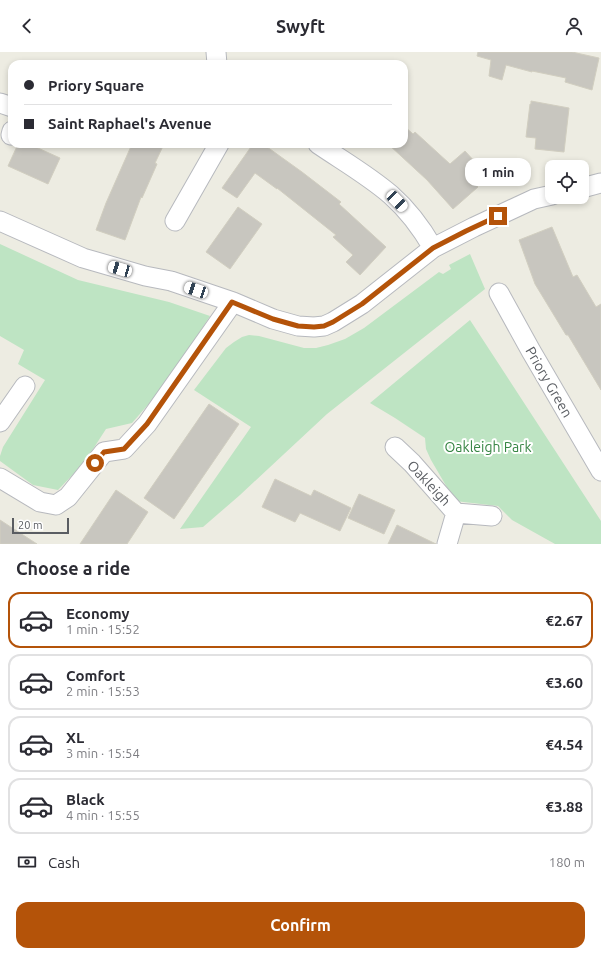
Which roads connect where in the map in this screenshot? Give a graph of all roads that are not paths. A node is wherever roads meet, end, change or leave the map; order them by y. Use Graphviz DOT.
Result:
graph roads {
  1 [pos="217,148"];
  2 [pos="324,148"];
  3 [pos="601,183"];
  4 [pos="589,186"];
  5 [pos="545,197"];
  6 [pos="0,221"];
  7 [pos="175,221"];
  8 [pos="433,248"];
  9 [pos="499,293"];
  10 [pos="232,302"];
  11 [pos="25,386"];
  12 [pos="0,422"];
  13 [pos="395,448"];
  14 [pos="601,471"];
  15 [pos="0,478"];
  16 [pos="456,513"];
  17 [pos="492,516"];
  18 [pos="447,544"];
  1 -- 7 [label="street"];
  2 -- 8 [label="street"];
  3 -- 4 [label="street"];
  5 -- 8 [label="street"];
  6 -- 10 [label="street"];
  8 -- 10 [label="street"];
  9 -- 14 [label="street, Priory Green"];
  10 -- 15 [label="street"];
  11 -- 12 [label="street"];
  13 -- 16 [label="street, Oakleigh"];
  16 -- 17 [label="street"];
  16 -- 18 [label="street, Oakleigh"];
}
